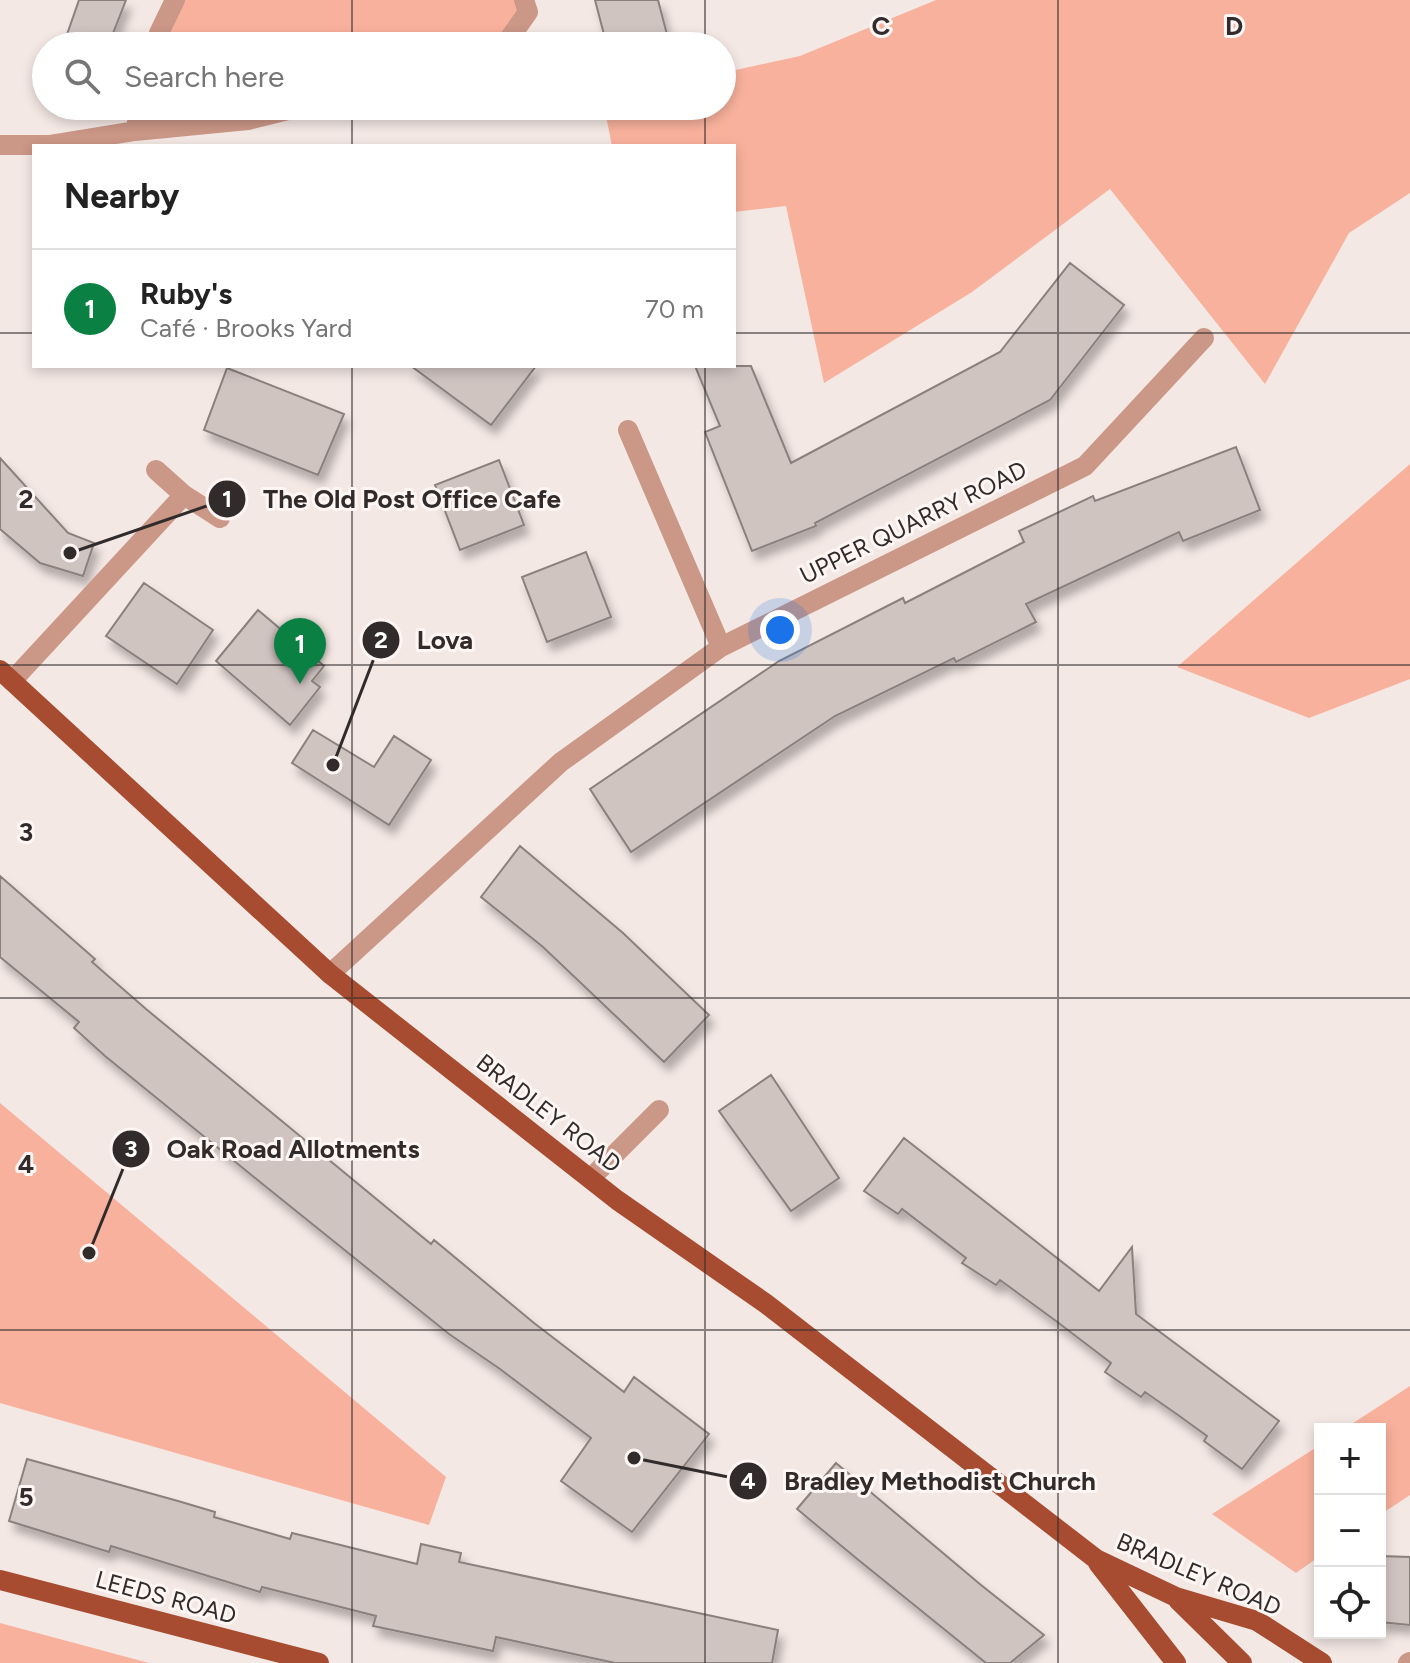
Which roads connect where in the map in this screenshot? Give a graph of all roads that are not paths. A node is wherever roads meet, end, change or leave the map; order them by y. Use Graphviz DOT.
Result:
graph roads {
  1 [pos="175,0"];
  2 [pos="524,0"];
  3 [pos="159,32"];
  4 [pos="514,32"];
  5 [pos="138,120"];
  6 [pos="248,120"];
  7 [pos="135,131"];
  8 [pos="55,144"];
  9 [pos="0,145"];
  10 [pos="32,145"];
  11 [pos="1204,338"];
  12 [pos="628,430"];
  13 [pos="156,470"];
  14 [pos="184,495"];
  15 [pos="220,518"];
  16 [pos="721,647"];
  17 [pos="6,675"];
  18 [pos="330,974"];
  19 [pos="659,1110"];
  20 [pos="591,1178"];
  21 [pos="1096,1559"];
  22 [pos="0,1580"];
  23 [pos="1176,1597"];
  24 [pos="319,1663"];
  25 [pos="1176,1663"];
  26 [pos="1242,1663"];
  27 [pos="1322,1663"];
  1 -- 3 [label="street"];
  2 -- 4 [label="street"];
  5 -- 7 [label="street"];
  6 -- 7 [label="street"];
  7 -- 8 [label="street"];
  9 -- 10 [label="street"];
  11 -- 16 [label="street, UPPER QUARRY ROAD"];
  12 -- 16 [label="street"];
  13 -- 14 [label="street"];
  14 -- 15 [label="street"];
  14 -- 17 [label="street"];
  16 -- 18 [label="street, UPPER QUARRY ROAD"];
  17 -- 18 [label="main road, BRADLEY ROAD"];
  18 -- 20 [label="main road, BRADLEY ROAD"];
  19 -- 20 [label="street"];
  20 -- 21 [label="main road, BRADLEY ROAD"];
  21 -- 23 [label="main road, BRADLEY ROAD"];
  21 -- 25 [label="main road, BRADLEY ROAD"];
  22 -- 24 [label="main road, LEEDS ROAD"];
  23 -- 26 [label="main road"];
  23 -- 27 [label="main road, BRADLEY ROAD"];
}
